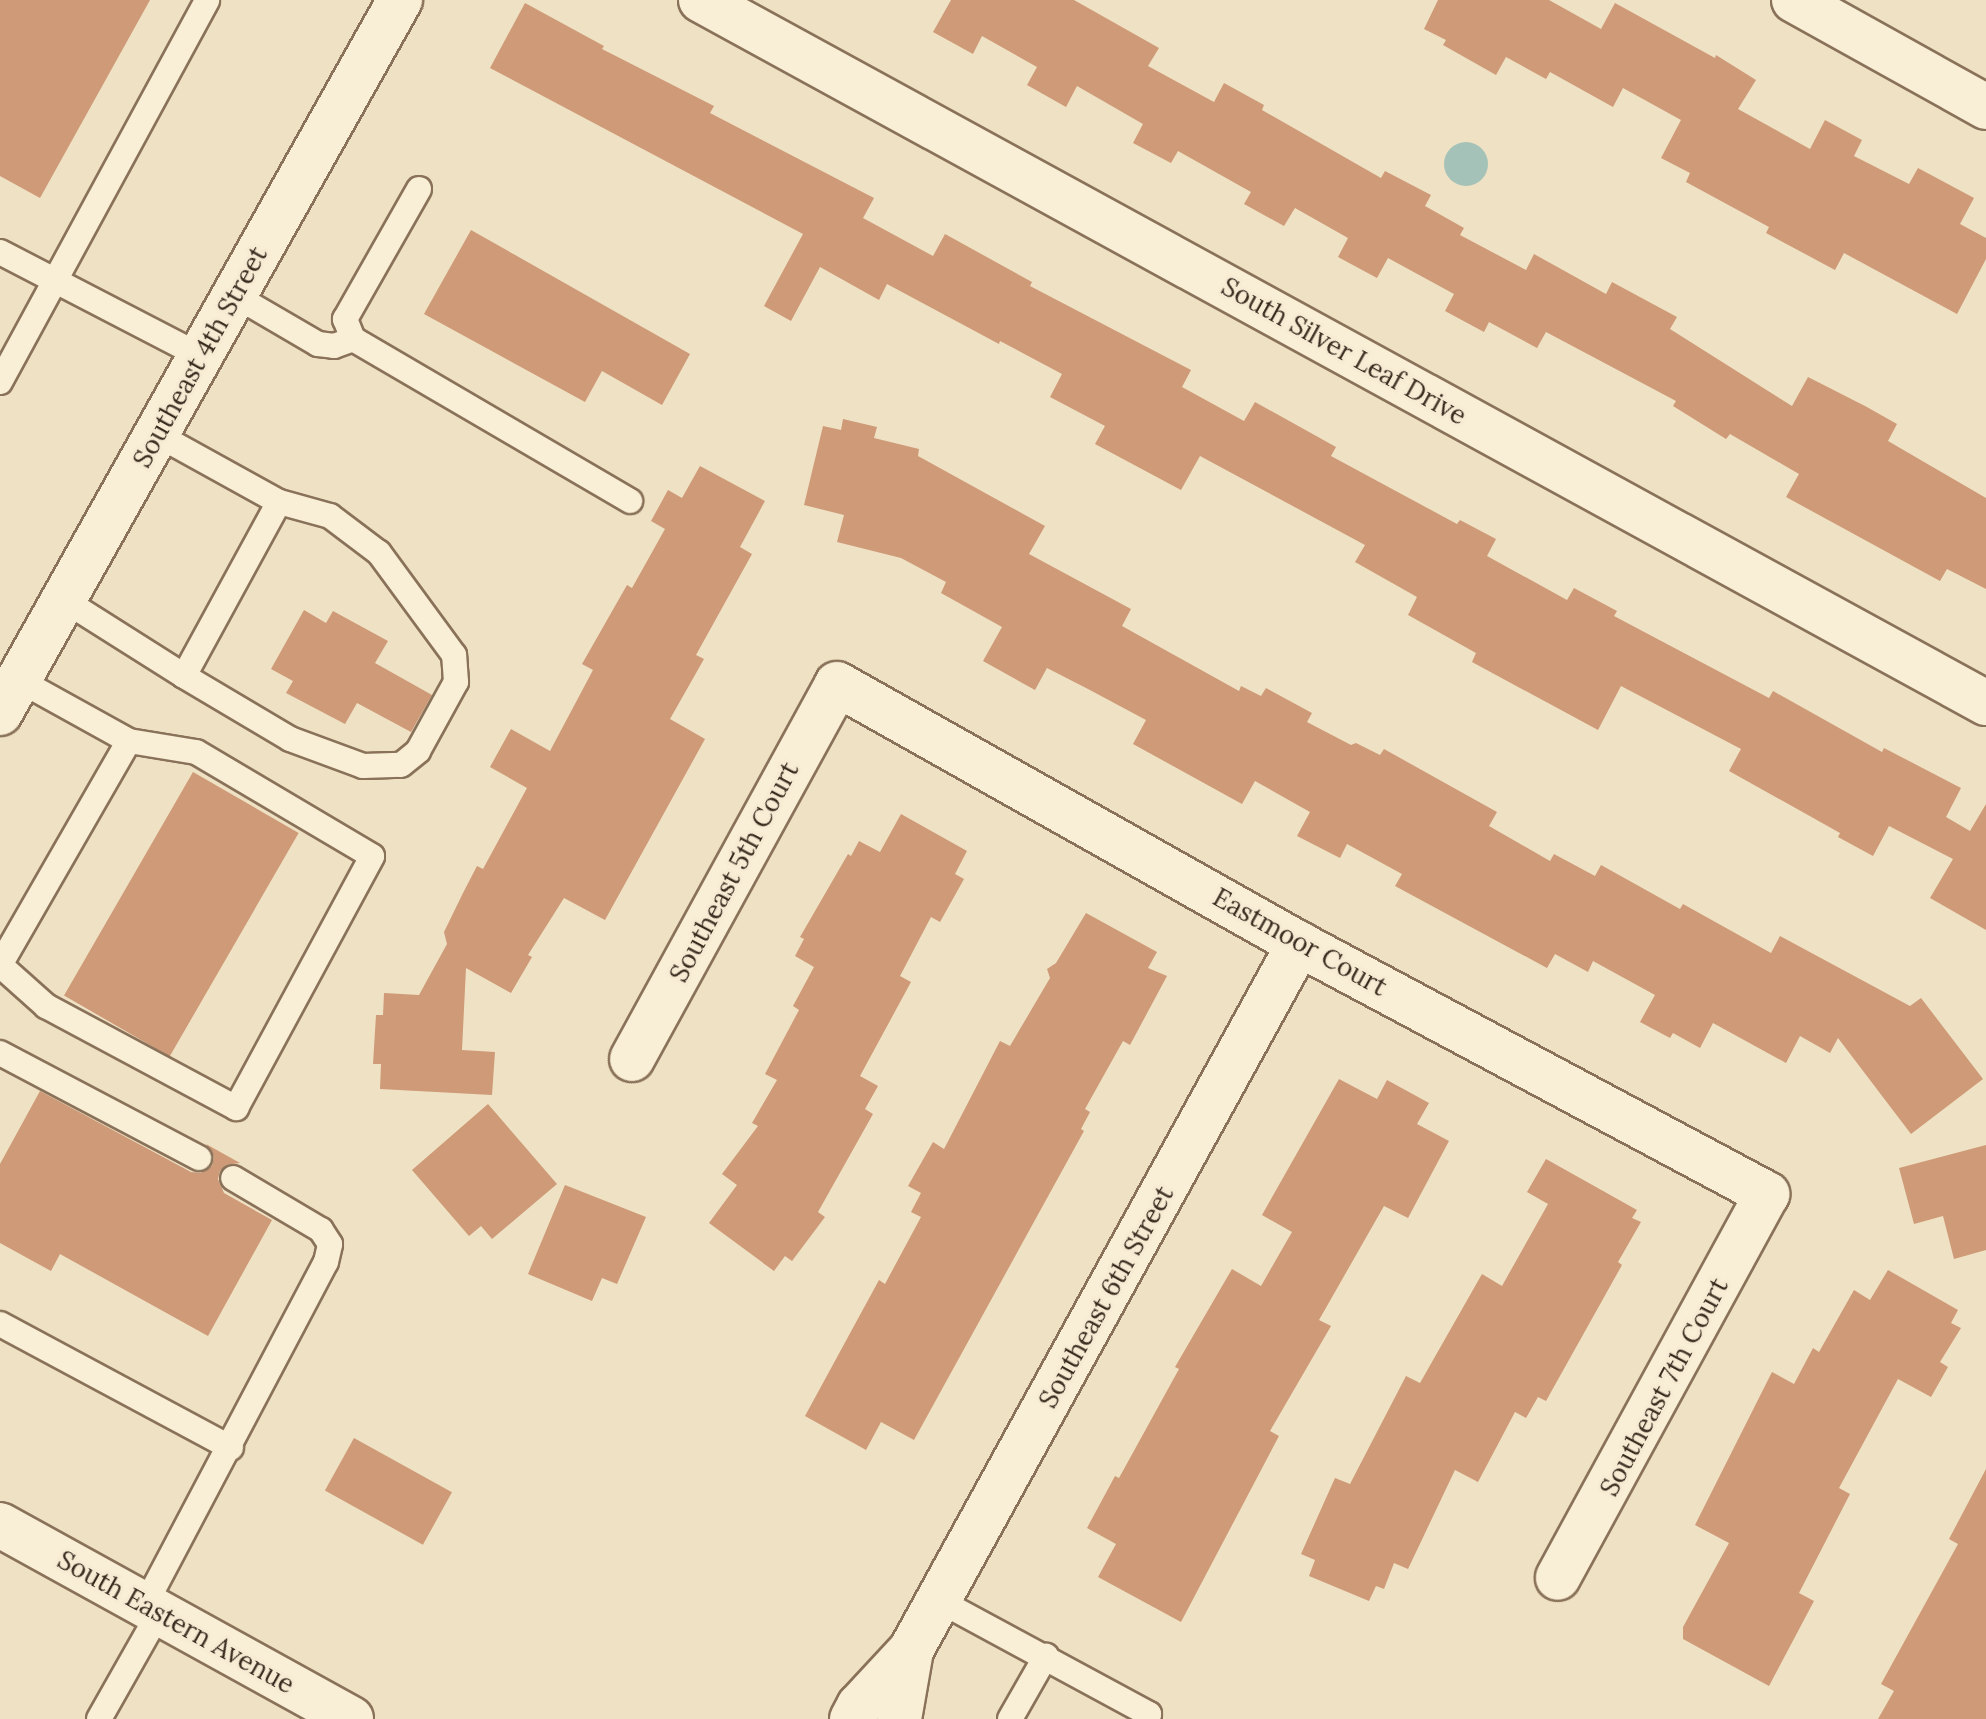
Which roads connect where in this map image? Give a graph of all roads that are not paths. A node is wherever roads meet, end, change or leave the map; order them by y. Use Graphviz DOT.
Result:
graph roads {
  1 [pos="207,0"];
  2 [pos="400,0"];
  3 [pos="701,0"];
  4 [pos="1794,0"];
  5 [pos="1986,107"];
  6 [pos="419,189"];
  7 [pos="0,252"];
  8 [pos="54,278"];
  9 [pos="234,295"];
  10 [pos="353,339"];
  11 [pos="201,356"];
  12 [pos="0,382"];
  13 [pos="156,434"];
  14 [pos="630,501"];
  15 [pos="279,502"];
  16 [pos="64,600"];
  17 [pos="184,676"];
  18 [pos="837,684"];
  19 [pos="9,697"];
  20 [pos="1986,703"];
  21 [pos="129,741"];
  22 [pos="1299,944"];
  23 [pos="0,965"];
  24 [pos="0,1053"];
  25 [pos="632,1059"];
  26 [pos="199,1158"];
  27 [pos="233,1178"];
  28 [pos="1767,1194"];
  29 [pos="0,1324"];
  30 [pos="231,1448"];
  31 [pos="4,1537"];
  32 [pos="1558,1578"];
  33 [pos="938,1600"];
  34 [pos="152,1609"];
  35 [pos="911,1650"];
  36 [pos="1046,1656"];
  37 [pos="99,1719"];
  38 [pos="351,1719"];
  39 [pos="852,1719"];
  40 [pos="899,1719"];
  41 [pos="1010,1719"];
  42 [pos="1146,1719"];
  1 -- 8 [label="lane"];
  2 -- 9 [label="street, Southeast 4th Street"];
  3 -- 20 [label="street, South Silver Leaf Drive"];
  4 -- 5 [label="street"];
  6 -- 10 [label="lane"];
  7 -- 8 [label="lane"];
  8 -- 11 [label="lane"];
  8 -- 12 [label="lane"];
  9 -- 10 [label="lane"];
  9 -- 11 [label="street, Southeast 4th Street"];
  10 -- 14 [label="lane"];
  11 -- 13 [label="street, Southeast 4th Street"];
  13 -- 15 [label="lane"];
  13 -- 16 [label="street, Southeast 4th Street"];
  15 -- 17 [label="lane"];
  15 -- 17 [label="lane"];
  16 -- 17 [label="lane"];
  16 -- 19 [label="street, Southeast 4th Street"];
  18 -- 22 [label="street, Eastmoor Court"];
  18 -- 25 [label="street, Southeast 5th Court"];
  19 -- 21 [label="lane"];
  21 -- 23 [label="lane"];
  21 -- 23 [label="lane"];
  22 -- 28 [label="street, Eastmoor Court"];
  22 -- 33 [label="street, Southeast 6th Street"];
  24 -- 26 [label="lane"];
  27 -- 30 [label="lane"];
  28 -- 32 [label="street, Southeast 7th Court"];
  29 -- 30 [label="lane"];
  30 -- 34 [label="lane"];
  31 -- 34 [label="street, South Eastern Avenue"];
  33 -- 35 [label="street, Southeast 6th Street"];
  33 -- 36 [label="lane"];
  34 -- 37 [label="lane"];
  34 -- 38 [label="street, South Eastern Avenue"];
  35 -- 39 [label="street, Southeast 6th Street"];
  35 -- 40 [label="street, Southeast 6th Street"];
  36 -- 41 [label="lane"];
  36 -- 42 [label="lane"];
}
